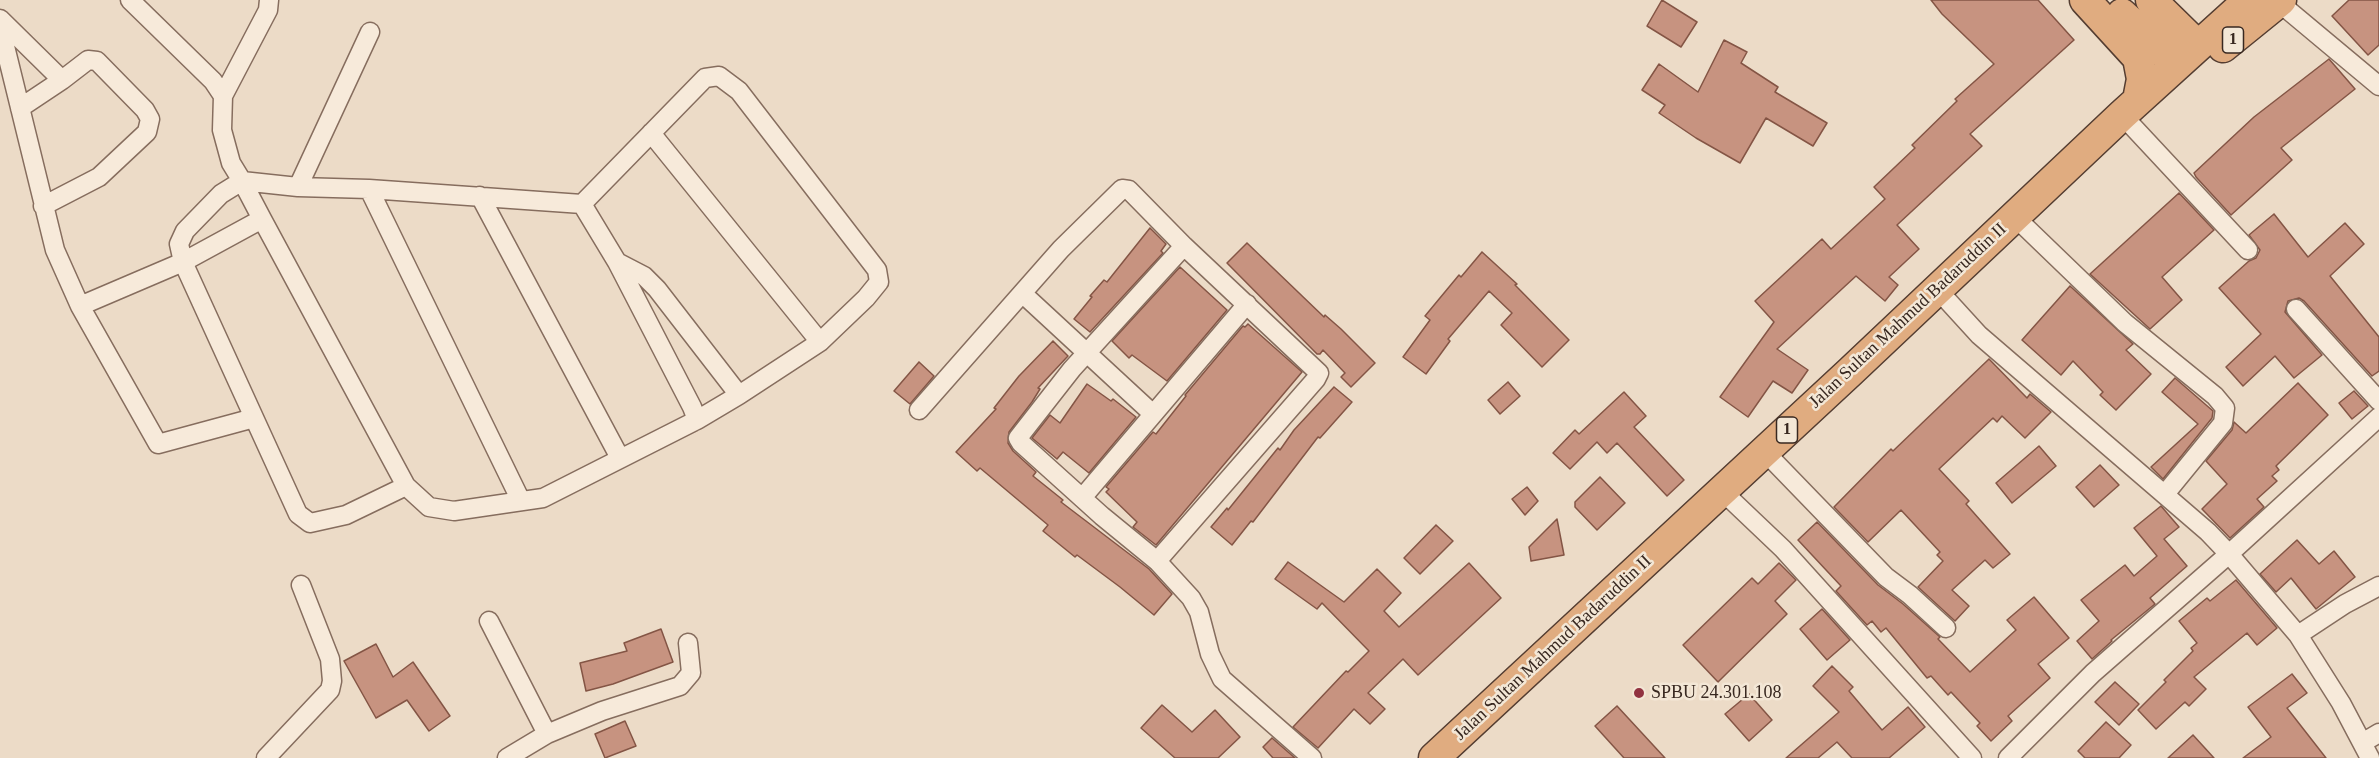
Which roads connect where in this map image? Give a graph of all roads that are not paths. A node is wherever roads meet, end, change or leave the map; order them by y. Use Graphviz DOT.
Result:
graph roads {
  1 [pos="130,0"];
  2 [pos="269,0"];
  3 [pos="2085,0"];
  4 [pos="2107,0"];
  5 [pos="2151,0"];
  6 [pos="2249,0"];
  7 [pos="2279,1"];
  8 [pos="0,20"];
  9 [pos="0,26"];
  10 [pos="370,32"];
  11 [pos="2188,55"];
  12 [pos="63,80"];
  13 [pos="2379,86"];
  14 [pos="224,96"];
  15 [pos="2130,107"];
  16 [pos="20,108"];
  17 [pos="651,133"];
  18 [pos="242,181"];
  19 [pos="298,187"];
  20 [pos="369,189"];
  21 [pos="480,196"];
  22 [pos="582,204"];
  23 [pos="43,206"];
  24 [pos="2014,216"];
  25 [pos="262,219"];
  26 [pos="1184,246"];
  27 [pos="2248,250"];
  28 [pos="183,262"];
  29 [pos="617,262"];
  30 [pos="1937,289"];
  31 [pos="1022,293"];
  32 [pos="1247,304"];
  33 [pos="80,306"];
  34 [pos="2296,309"];
  35 [pos="820,342"];
  36 [pos="1087,354"];
  37 [pos="740,395"];
  38 [pos="2379,401"];
  39 [pos="919,410"];
  40 [pos="1153,414"];
  41 [pos="2379,417"];
  42 [pos="254,418"];
  43 [pos="697,420"];
  44 [pos="1764,451"];
  45 [pos="620,458"];
  46 [pos="406,486"];
  47 [pos="1722,491"];
  48 [pos="2165,494"];
  49 [pos="1082,498"];
  50 [pos="521,501"];
  51 [pos="2229,554"];
  52 [pos="1157,561"];
  53 [pos="301,585"];
  54 [pos="2379,586"];
  55 [pos="489,621"];
  56 [pos="1946,628"];
  57 [pos="2298,635"];
  58 [pos="688,643"];
  59 [pos="2379,733"];
  60 [pos="547,734"];
  61 [pos="2366,750"];
  62 [pos="266,758"];
  63 [pos="507,758"];
  64 [pos="1312,758"];
  65 [pos="1434,758"];
  66 [pos="1972,758"];
  67 [pos="2008,758"];
  1 -- 14 [label="street"];
  2 -- 14 [label="street"];
  3 -- 15 [label="highway"];
  4 -- 11 [label="highway"];
  5 -- 11 [label="highway"];
  6 -- 11 [label="highway, 1"];
  7 -- 11 [label="highway, 1"];
  7 -- 13 [label="street"];
  8 -- 12 [label="street"];
  9 -- 16 [label="street"];
  10 -- 19 [label="street"];
  11 -- 15 [label="highway, Jalan Sultan Mahmud Badaruddin II / 1"];
  12 -- 16 [label="street"];
  12 -- 23 [label="street"];
  14 -- 18 [label="street"];
  15 -- 24 [label="highway, Jalan Sultan Mahmud Badaruddin II / 1"];
  15 -- 27 [label="street"];
  16 -- 23 [label="street"];
  17 -- 22 [label="street"];
  17 -- 35 [label="street"];
  17 -- 35 [label="street"];
  18 -- 19 [label="street"];
  18 -- 25 [label="street"];
  18 -- 28 [label="street"];
  19 -- 20 [label="street"];
  20 -- 21 [label="street"];
  20 -- 50 [label="street"];
  21 -- 22 [label="street"];
  21 -- 45 [label="street"];
  22 -- 29 [label="street"];
  23 -- 33 [label="street"];
  24 -- 30 [label="highway, Jalan Sultan Mahmud Badaruddin II / 1"];
  24 -- 48 [label="street"];
  25 -- 28 [label="street"];
  25 -- 46 [label="street"];
  26 -- 31 [label="street"];
  26 -- 32 [label="street"];
  26 -- 36 [label="street"];
  28 -- 33 [label="street"];
  28 -- 42 [label="street"];
  29 -- 37 [label="street"];
  29 -- 43 [label="street"];
  30 -- 44 [label="highway, Jalan Sultan Mahmud Badaruddin II / 1"];
  30 -- 48 [label="street"];
  31 -- 36 [label="street"];
  31 -- 39 [label="street"];
  32 -- 40 [label="street"];
  32 -- 52 [label="street"];
  33 -- 42 [label="street"];
  34 -- 38 [label="street"];
  35 -- 37 [label="street"];
  36 -- 40 [label="street"];
  36 -- 49 [label="street"];
  37 -- 43 [label="street"];
  40 -- 49 [label="street"];
  41 -- 51 [label="street"];
  42 -- 46 [label="street"];
  43 -- 45 [label="street"];
  44 -- 47 [label="highway, Jalan Sultan Mahmud Badaruddin II / 1"];
  44 -- 56 [label="street"];
  45 -- 50 [label="street"];
  46 -- 50 [label="street"];
  47 -- 65 [label="highway, Jalan Sultan Mahmud Badaruddin II / 1"];
  47 -- 66 [label="street"];
  48 -- 51 [label="street"];
  49 -- 52 [label="street"];
  51 -- 57 [label="street"];
  51 -- 67 [label="street"];
  52 -- 64 [label="street"];
  53 -- 62 [label="street"];
  54 -- 57 [label="street"];
  55 -- 60 [label="street"];
  57 -- 61 [label="street"];
  58 -- 60 [label="street"];
  59 -- 61 [label="street"];
  60 -- 63 [label="street"];
}
